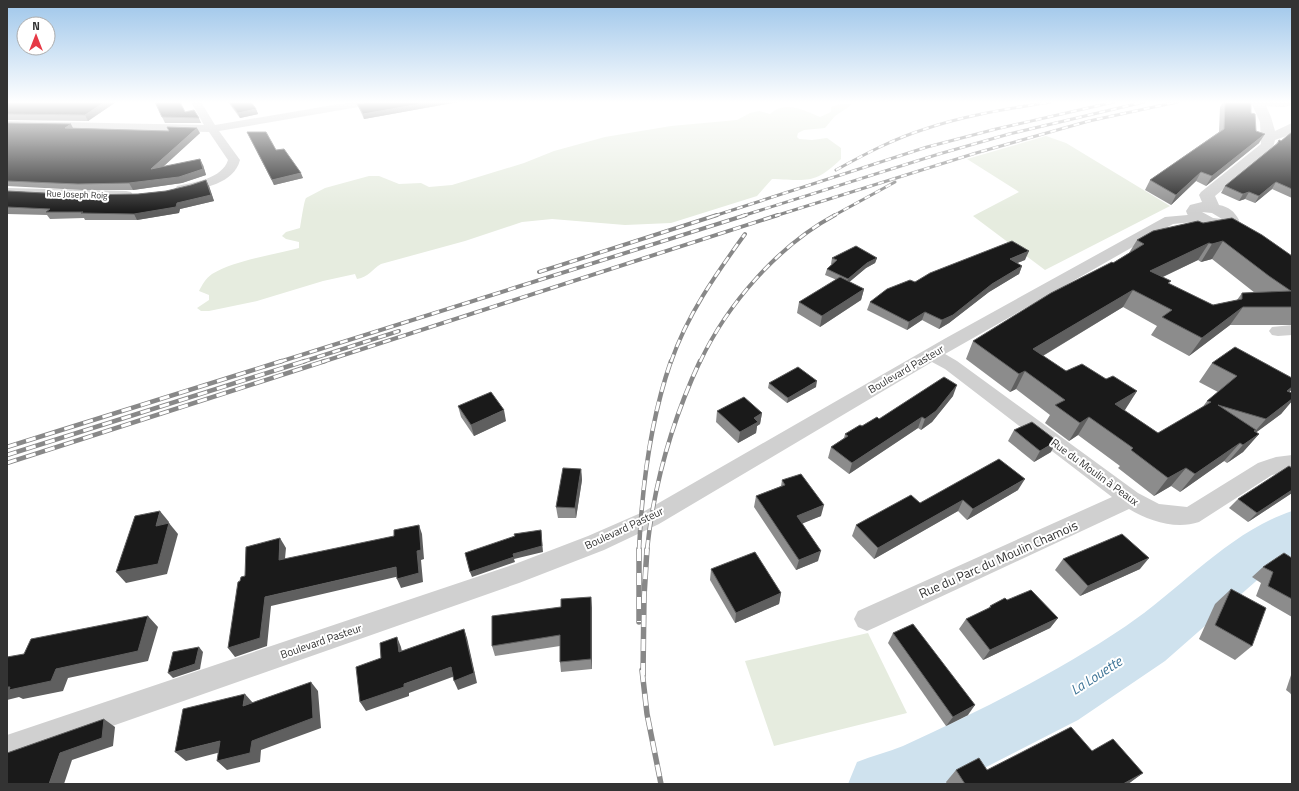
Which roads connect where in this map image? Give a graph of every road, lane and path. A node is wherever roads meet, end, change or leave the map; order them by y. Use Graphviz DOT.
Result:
graph roads {
  1 [pos="1269,138"];
  2 [pos="219,139"];
  3 [pos="170,191"];
  4 [pos="7,192"];
  5 [pos="140,194"];
  6 [pos="1205,213"];
  7 [pos="1231,229"];
  8 [pos="932,354"];
  9 [pos="1292,463"];
  10 [pos="1130,499"];
  11 [pos="867,619"];
  12 [pos="7,749"];
  1 -- 6 [label="street"];
  2 -- 3 [label="street"];
  4 -- 5 [label="street, Rue Joseph Roig"];
  6 -- 7 [label="street"];
  6 -- 8 [label="street, Boulevard Pasteur"];
  8 -- 10 [label="street, Rue du Moulin à Peaux"];
  8 -- 12 [label="street, Boulevard Pasteur"];
  9 -- 10 [label="street, Rue du Moulin à Peaux"];
  10 -- 11 [label="street, Rue du Parc du Moulin Chamois"];
}
